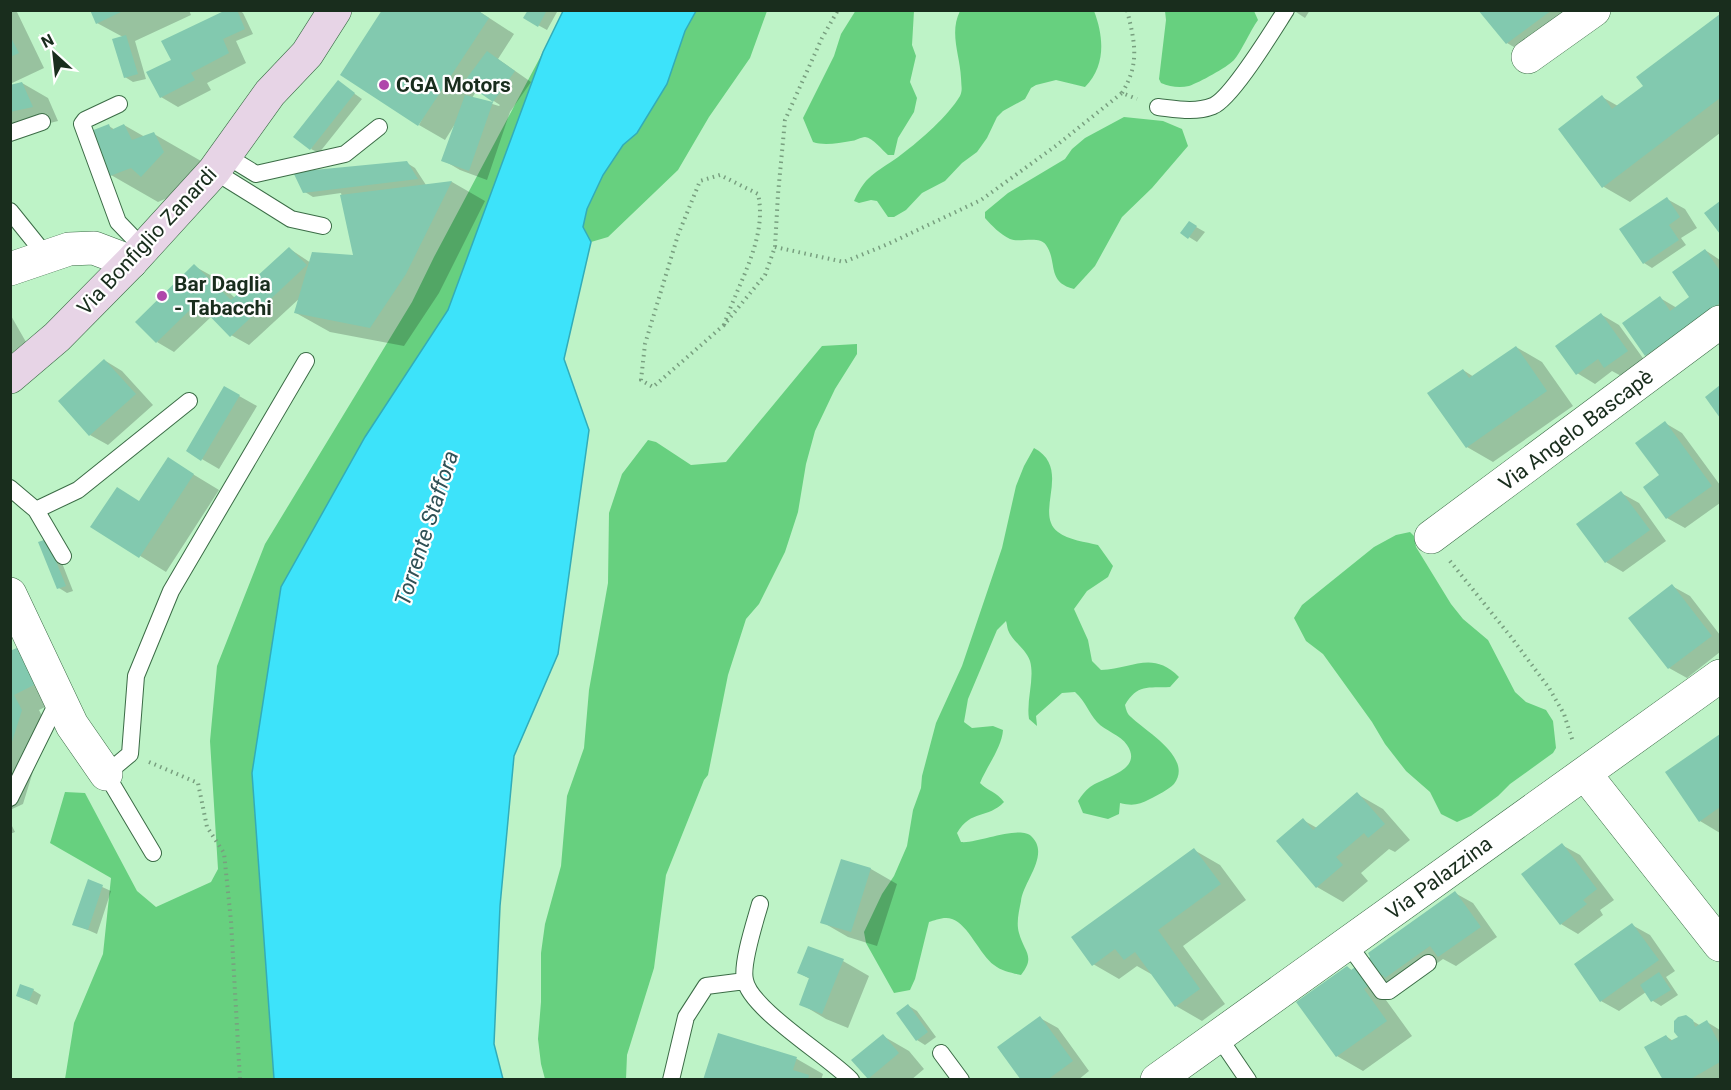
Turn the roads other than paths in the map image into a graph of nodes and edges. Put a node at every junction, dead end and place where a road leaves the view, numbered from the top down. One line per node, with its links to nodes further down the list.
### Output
1 (310, 10): 6 (main road, Via Bonfiglio Zanardi)
2 (335, 10): 6 (main road, Via Bonfiglio Zanardi)
3 (1286, 10): 8 (lane)
4 (1594, 10): 5 (street)
5 (1528, 57)
6 (270, 93): 12 (main road, Via Bonfiglio Zanardi)
7 (119, 104): 15 (lane)
8 (1158, 107)
9 (42, 122): 11 (lane)
10 (379, 128): 12 (lane)
11 (10, 133)
12 (219, 163): 14 (lane); 15 (main road, Via Bonfiglio Zanardi)
13 (10, 211): 16 (lane)
14 (324, 226)
15 (138, 256): 16 (street); 20 (main road, Via Bonfiglio Zanardi)
16 (47, 257): 17 (street)
17 (10, 269)
18 (1720, 322): 24 (street, Via Angelo Bascapè)
19 (306, 361): 30 (lane)
20 (10, 377)
21 (189, 401): 23 (lane)
22 (10, 488): 23 (lane)
23 (36, 510): 25 (lane)
24 (1431, 537)
25 (63, 556)
26 (10, 594): 27 (street)
27 (19, 632): 29 (street)
28 (1720, 676): 31 (street, Via Palazzina)
29 (60, 698): 30 (street); 32 (lane)
30 (118, 764): 33 (lane)
31 (1585, 774): 35 (street, Via Palazzina); 36 (street)
32 (10, 798)
33 (153, 853)
34 (760, 904): 38 (lane)
35 (1348, 944): 37 (lane); 39 (street, Via Palazzina)
36 (1720, 945)
37 (1428, 963)
38 (745, 981): 41 (lane); 42 (lane)
39 (1218, 1036): 44 (street, Via Palazzina); 45 (lane)
40 (941, 1053): 43 (lane)
41 (671, 1080)
42 (851, 1080)
43 (961, 1080)
44 (1157, 1080)
45 (1248, 1080)

